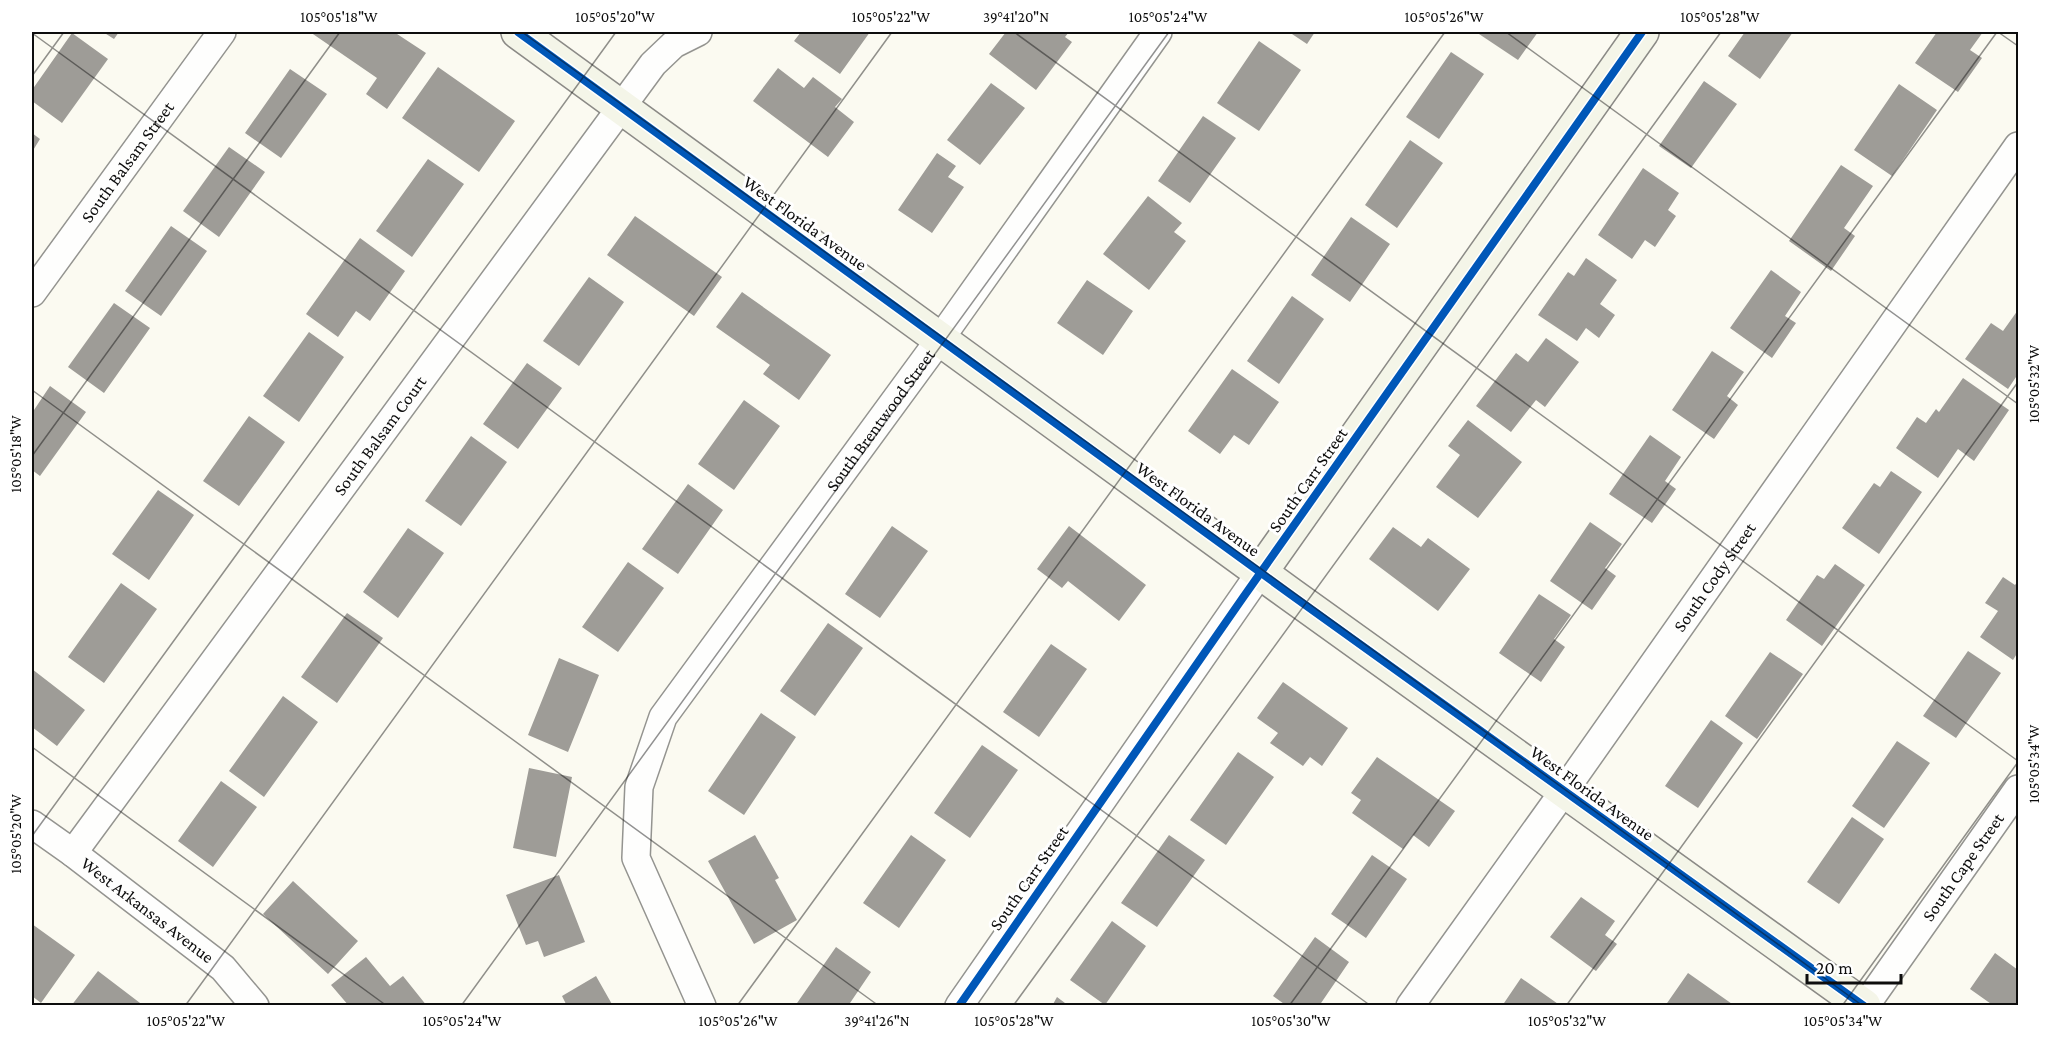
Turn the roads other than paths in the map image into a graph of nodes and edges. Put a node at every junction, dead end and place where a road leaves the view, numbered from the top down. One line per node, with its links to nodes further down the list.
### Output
1 (222, 32): 8 (street, South Balsam Street)
2 (518, 32): 6 (street, West Florida Avenue)
3 (698, 32): 6 (street, South Balsam Court)
4 (1158, 32): 9 (street, South Brentwood Street)
5 (1642, 32): 10 (street, South Carr Street)
6 (621, 108): 9 (street, West Florida Avenue); 14 (street, South Balsam Court)
7 (2019, 146): 12 (street, South Cody Street)
8 (32, 293)
9 (940, 339): 10 (street, West Florida Avenue); 16 (street, South Brentwood Street)
10 (1260, 573): 12 (street, West Florida Avenue); 17 (street, South Carr Street)
11 (2019, 789): 19 (street, South Cape Street)
12 (1564, 791): 18 (street, South Cody Street); 19 (street, West Florida Avenue)
13 (32, 824): 14 (street, West Arkansas Avenue)
14 (73, 853): 15 (street, West Arkansas Avenue)
15 (255, 1005)
16 (702, 1005)
17 (959, 1005)
18 (1410, 1005)
19 (1865, 1005)

